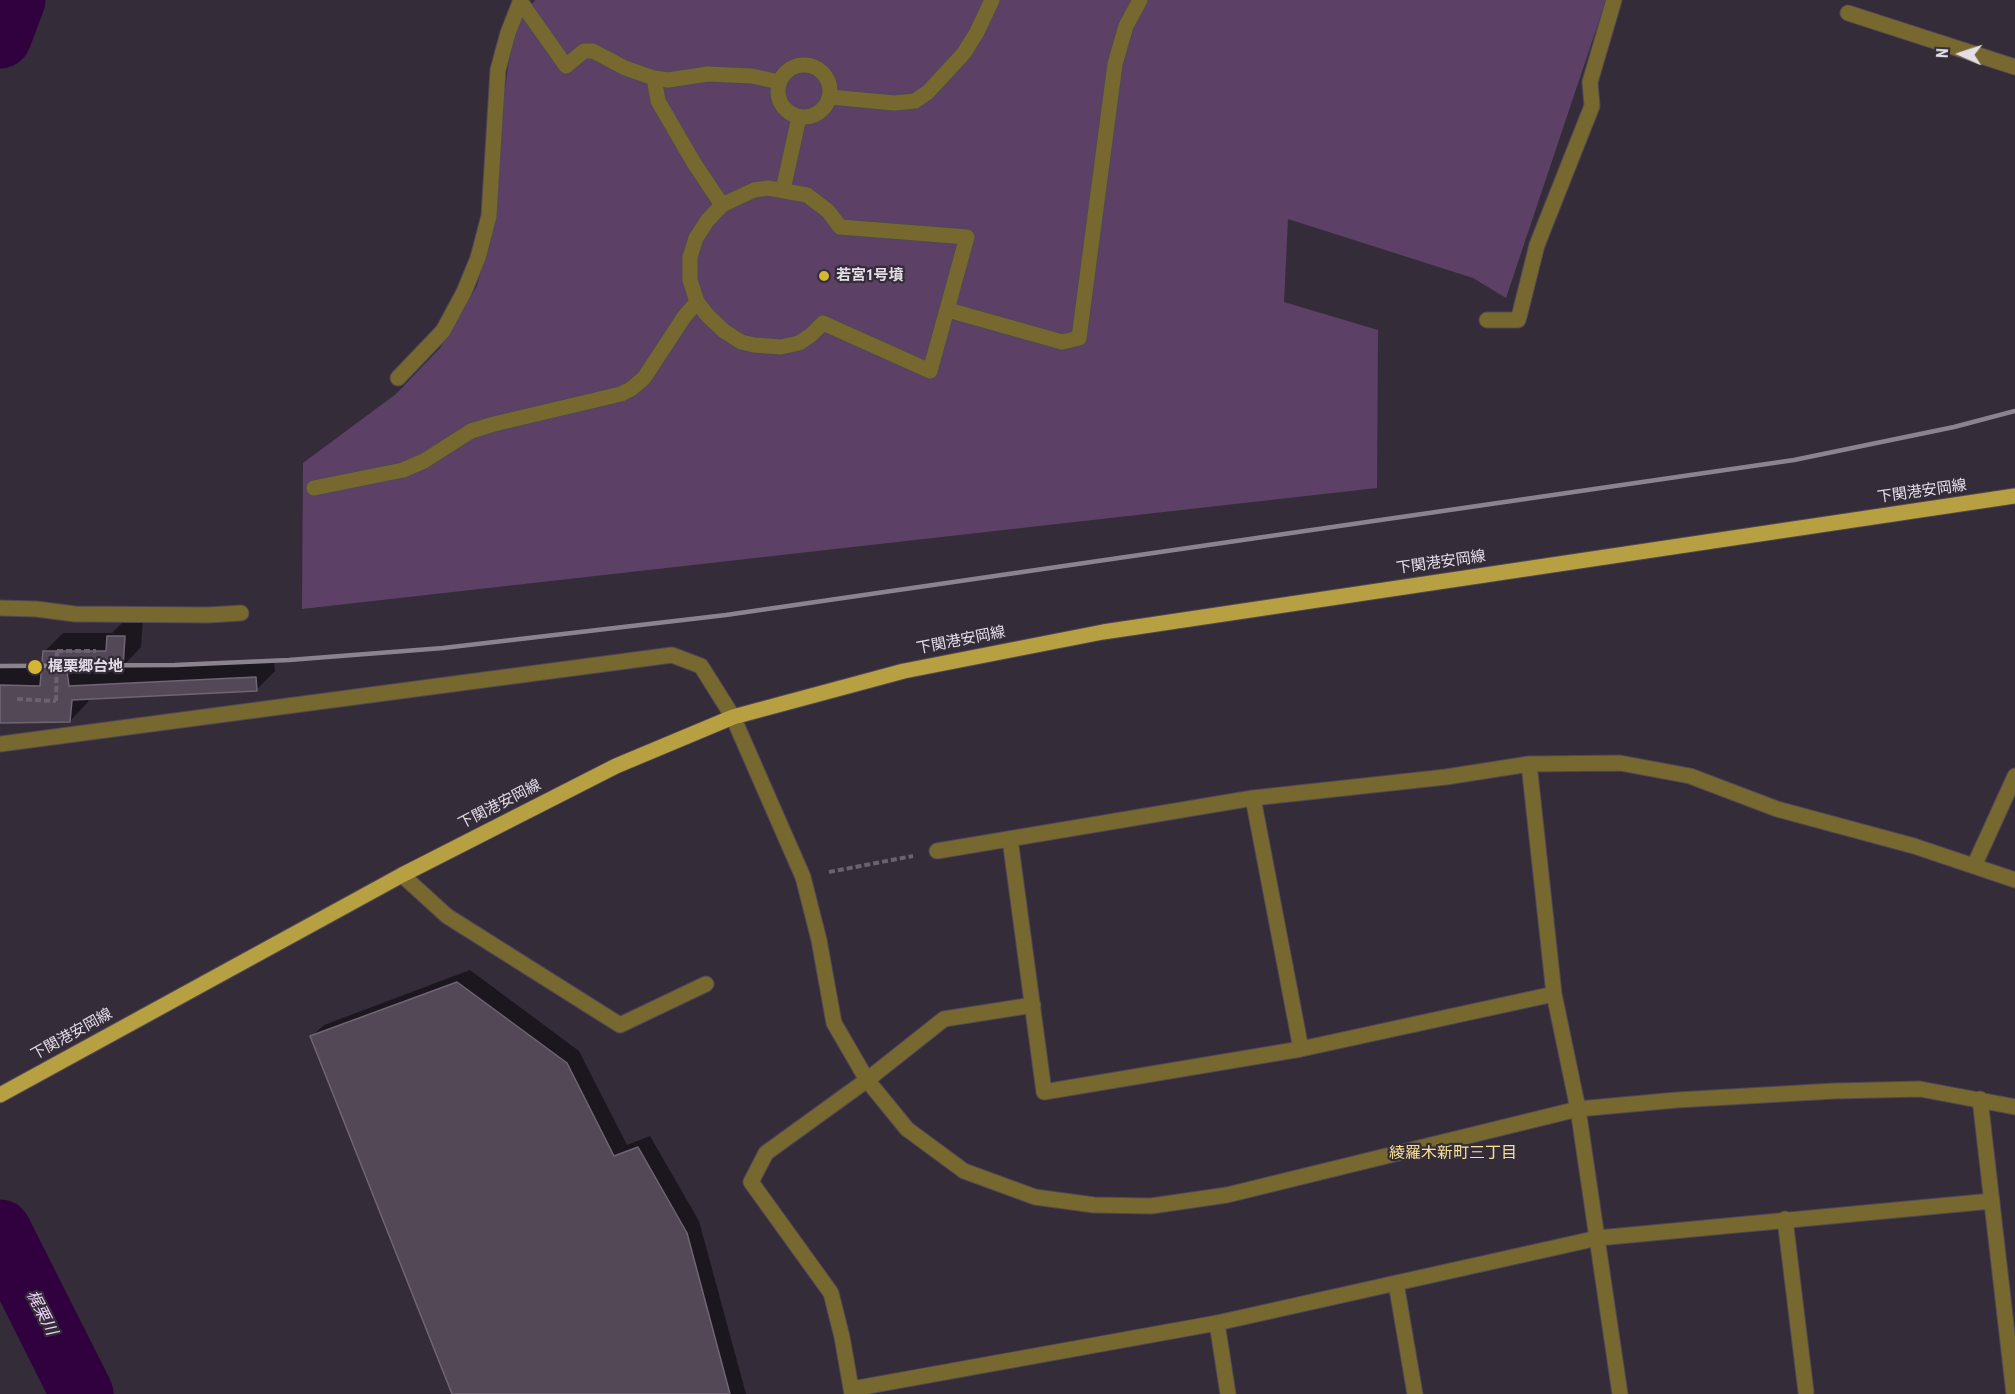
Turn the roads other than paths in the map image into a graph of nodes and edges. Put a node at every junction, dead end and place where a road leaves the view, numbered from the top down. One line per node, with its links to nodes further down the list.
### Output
1 (521, 0): 7 (street); 16 (street)
2 (992, 0): 9 (street)
3 (1140, 0): 14 (street)
4 (1614, 0): 15 (street)
5 (1848, 13): 6 (street)
6 (2015, 67)
7 (654, 78): 8 (street); 12 (street)
8 (779, 82): 9 (street); 10 (street)
9 (830, 97): 10 (street)
10 (799, 117): 11 (street)
11 (783, 190): 12 (street); 14 (street)
12 (722, 205): 13 (street)
13 (697, 302): 14 (street); 17 (street)
14 (948, 310)
15 (1487, 320)
16 (398, 378)
17 (314, 488)
18 (2015, 496): 21 (main road, 下関港安岡線)
19 (0, 608): 20 (street)
20 (241, 613)
21 (733, 717): 22 (street); 29 (main road, 下関港安岡線); 35 (street)
22 (0, 744)
23 (1529, 764): 25 (street); 28 (street); 32 (street)
24 (2015, 777): 28 (street)
25 (1253, 798): 26 (street); 34 (street)
26 (1010, 838): 27 (street); 33 (street)
27 (937, 851)
28 (1974, 866): 30 (street)
29 (402, 875): 31 (street); 36 (main road, 下関港安岡線)
30 (2015, 880)
31 (706, 984)
32 (1554, 994): 34 (street); 39 (street)
33 (1033, 1005): 34 (street); 35 (street)
34 (1301, 1049)
35 (867, 1080): 39 (street); 45 (street)
36 (0, 1095)
37 (1980, 1099): 38 (street); 39 (street); 40 (street)
38 (2015, 1107)
39 (1578, 1109): 42 (street)
40 (1992, 1201): 41 (street); 50 (street)
41 (1785, 1219): 42 (street); 46 (street)
42 (1598, 1238): 43 (street); 49 (street)
43 (1396, 1283): 44 (street); 48 (street)
44 (1217, 1323): 45 (street); 47 (street)
45 (852, 1391)
46 (1806, 1392)
47 (1228, 1394)
48 (1415, 1394)
49 (1620, 1394)
50 (2014, 1394)

